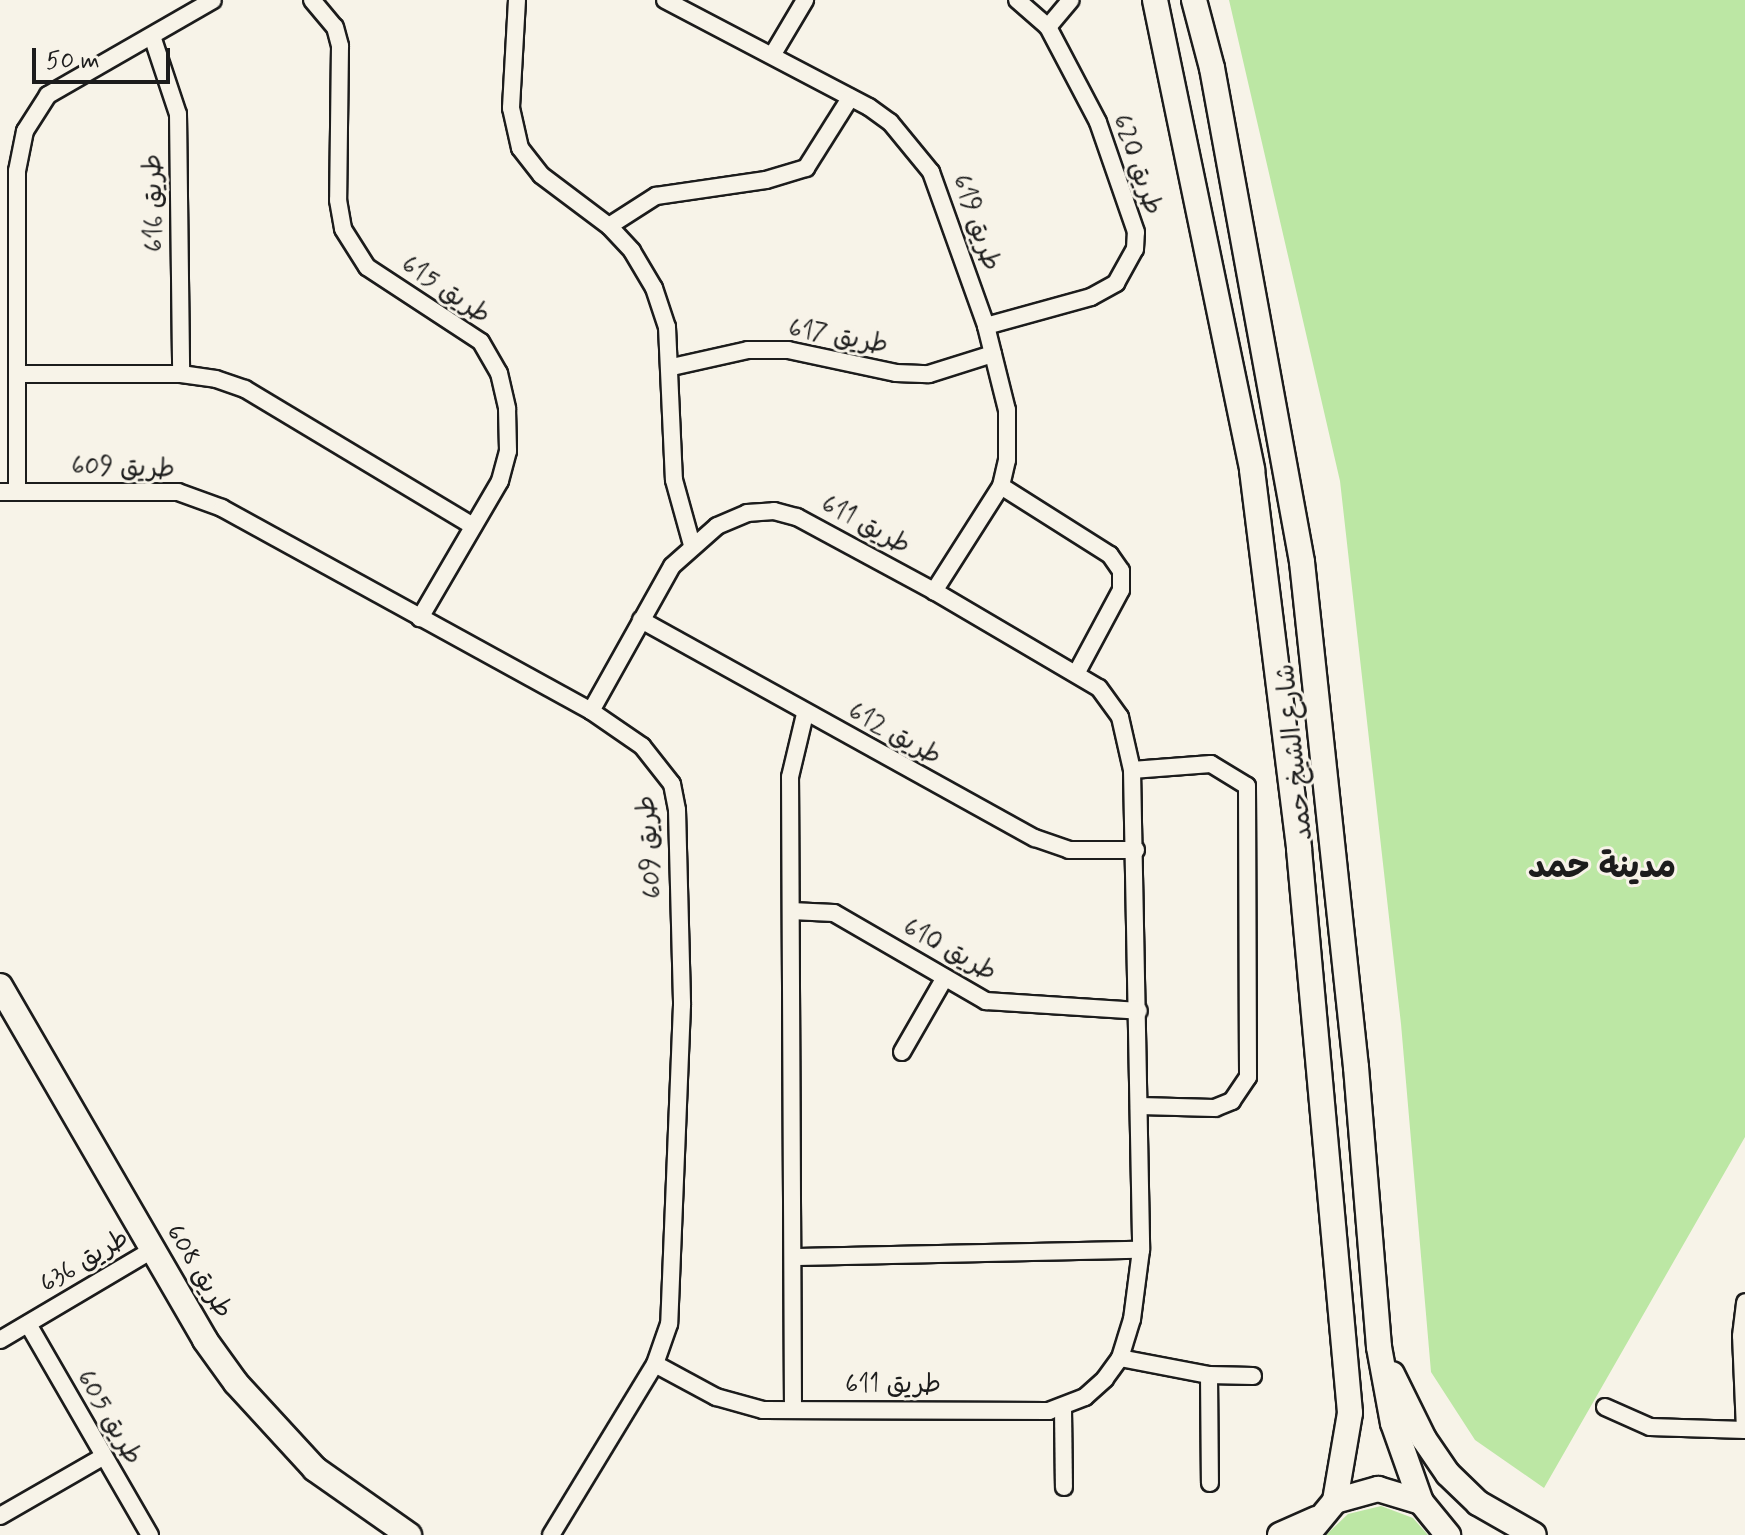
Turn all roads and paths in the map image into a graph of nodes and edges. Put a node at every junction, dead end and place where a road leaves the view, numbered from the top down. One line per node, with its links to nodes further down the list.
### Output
1 (213, 0): 11 (street)
2 (312, 0): 23 (street, طريق 615)
3 (517, 0): 14 (street)
4 (665, 0): 12 (street, طريق 619)
5 (805, 0): 12 (street)
6 (1017, 0): 10 (street, طريق 620)
7 (1071, 0): 10 (street)
8 (1155, 0): 57 (main road, شارع الشيخ حمد)
9 (1194, 0): 45 (main road, شارع الشيخ حمد)
10 (1048, 27): 15 (street, طريق 620)
11 (152, 36): 18 (street); 19 (street, طريق 616)
12 (773, 54): 13 (street, طريق 619)
13 (850, 98): 14 (street); 15 (street, طريق 619)
14 (609, 226): 17 (street)
15 (986, 326): 16 (street, طريق 619)
16 (993, 354): 17 (street, طريق 617); 20 (street, طريق 619)
17 (672, 367): 24 (street)
18 (17, 374): 19 (street); 22 (street)
19 (181, 374): 23 (street)
20 (1001, 486): 25 (street, طريق 619); 28 (street)
21 (0, 492): 22 (street, طريق 609)
22 (17, 492): 26 (street, طريق 609)
23 (473, 526): 26 (street, طريق 615)
24 (692, 545): 25 (street, طريق 611); 27 (street, طريق 611)
25 (934, 591): 28 (street, طريق 611)
26 (420, 618): 29 (street, طريق 609)
27 (641, 620): 29 (street, طريق 611); 30 (street, طريق 612)
28 (1076, 674): 31 (street, طريق 611)
29 (591, 711): 47 (street, طريق 609)
30 (805, 714): 32 (street, طريق 612); 33 (street)
31 (1132, 770): 32 (street, طريق 611); 38 (street)
32 (1136, 850): 36 (street, طريق 611)
33 (791, 911): 34 (street, طريق 610); 41 (street)
34 (944, 979): 36 (street, طريق 610); 37 (street)
35 (0, 986): 39 (main road, طريق 608)
36 (1139, 1011): 38 (street, طريق 611)
37 (902, 1052)
38 (1139, 1106): 40 (street, طريق 611)
39 (152, 1250): 43 (street, طريق 636); 63 (main road, طريق 608)
40 (1141, 1250): 41 (street); 46 (street, طريق 611)
41 (794, 1257): 52 (street)
42 (1745, 1302): 53 (street)
43 (28, 1324): 44 (street, طريق 636); 54 (street, طريق 605)
44 (0, 1340)
45 (1379, 1347): 58 (main road, شارع الشيخ حمد); 66 (main road)
46 (1120, 1358): 48 (street); 51 (street, طريق 611)
47 (655, 1364): 52 (street, طريق 611); 64 (street, طريق 609)
48 (1209, 1375): 49 (street); 55 (street)
49 (1253, 1376)
50 (1605, 1407): 53 (street)
51 (1063, 1409): 52 (street, طريق 611); 56 (street)
52 (793, 1410)
53 (1745, 1430)
54 (101, 1458): 59 (street); 62 (street, طريق 605)
55 (1210, 1483)
56 (1064, 1487)
57 (1335, 1501): 58 (main road); 60 (main road)
58 (1421, 1502): 61 (main road)
59 (0, 1516)
60 (1311, 1527): 65 (main road)
61 (1450, 1534)
62 (150, 1535)
63 (409, 1535)
64 (551, 1535)
65 (1280, 1535)
66 (1534, 1535)

